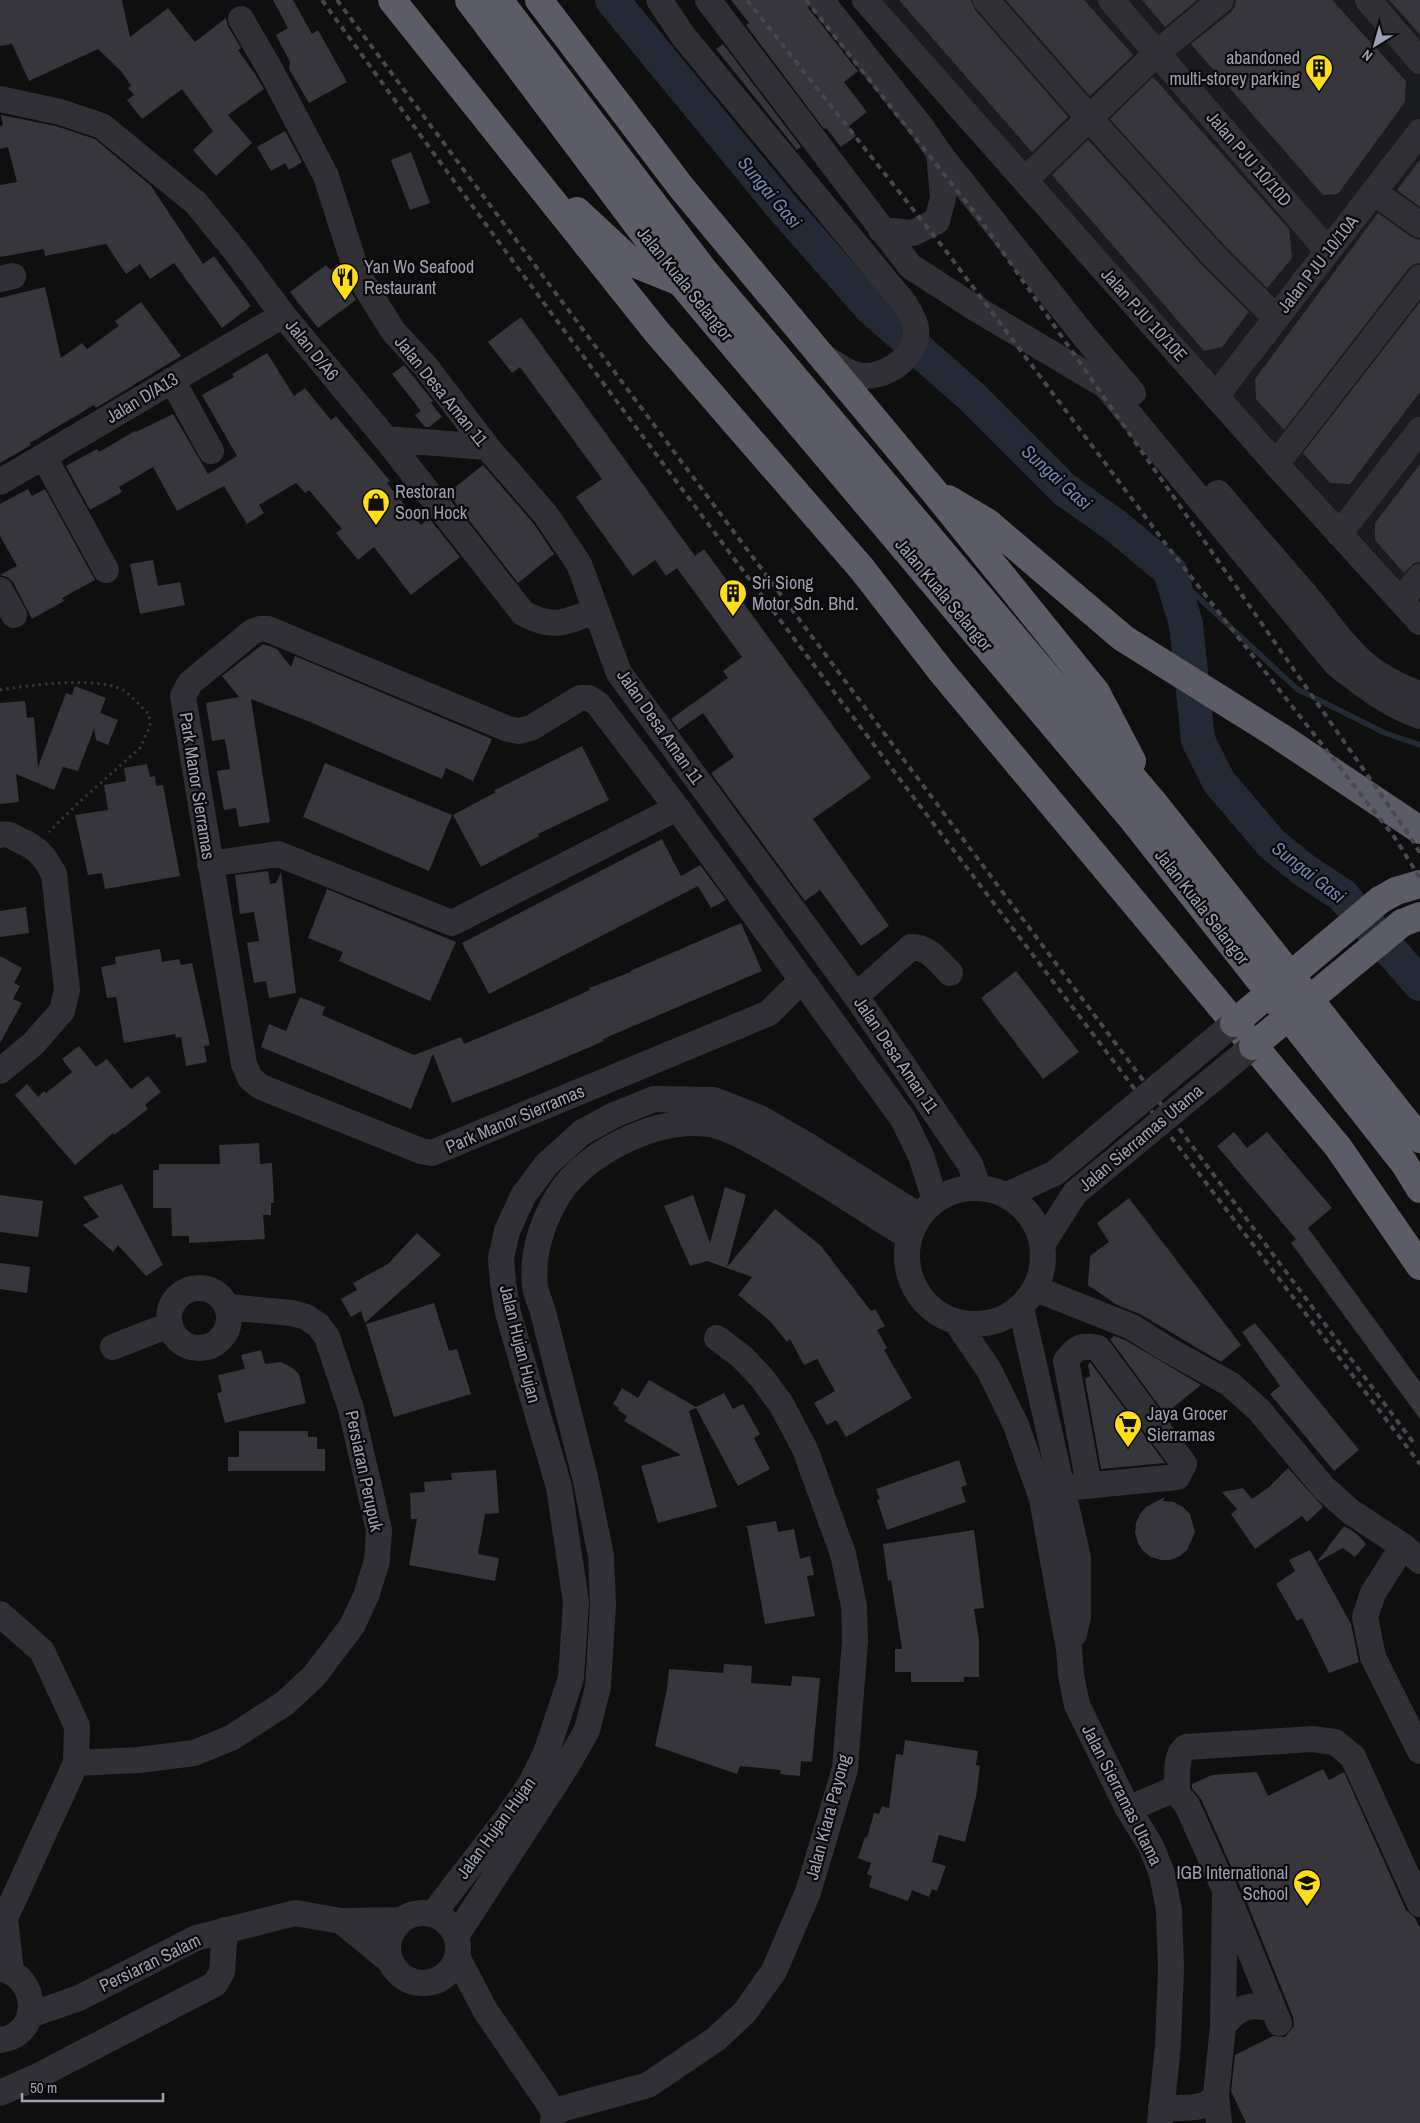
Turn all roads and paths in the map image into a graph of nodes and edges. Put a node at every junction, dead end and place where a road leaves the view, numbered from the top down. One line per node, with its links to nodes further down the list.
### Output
1 (392, 0): 63 (highway)
2 (415, 0): 27 (highway)
3 (469, 0): 27 (highway, Jalan Kuala Selangor)
4 (499, 0): 52 (highway, Jalan Kuala Selangor)
5 (539, 0): 30 (highway)
6 (658, 0): 30 (street)
7 (708, 0): 24 (street)
8 (821, 0): 20 (street)
9 (986, 0): 18 (street)
10 (1111, 0): 15 (street, Jalan PJU 10/10D)
11 (1221, 0): 15 (street)
12 (1368, 0): 16 (street)
13 (870, 2): 21 (street, Jalan PJU 10/10E)
14 (241, 19): 35 (street, Jalan Desa Aman 11)
15 (1157, 53): 18 (street); 25 (street, Jalan PJU 10/10D)
16 (1420, 61)
17 (0, 98): 28 (street, Jalan D/A6)
18 (1089, 118): 21 (street); 29 (street)
19 (1420, 132): 22 (street, Jalan PJU 10/10A)
20 (939, 153): 24 (street); 50 (street)
21 (1024, 180): 32 (street, Jalan PJU 10/10E)
22 (1374, 192): 23 (street); 25 (street, Jalan PJU 10/10A)
23 (1420, 224)
24 (881, 230): 51 (street)
25 (1328, 250): 29 (street, Jalan PJU 10/10A)
26 (1420, 278): 38 (street)
27 (681, 283): 68 (highway, Jalan Kuala Selangor)
28 (283, 315): 31 (street, Jalan D/A13); 34 (street, Jalan D/A6)
29 (1276, 318): 32 (street, Jalan PJU 10/10A)
30 (821, 355): 40 (highway)
31 (172, 380): 36 (street); 37 (street, Jalan D/A13)
32 (1216, 396): 38 (street, Jalan PJU 10/10E)
33 (1420, 430): 41 (street)
34 (386, 439): 35 (street); 46 (street, Jalan D/A6)
35 (487, 447): 46 (street, Jalan Desa Aman 11)
36 (212, 451)
37 (44, 457): 39 (street, Jalan D/A13); 42 (street)
38 (1276, 464): 41 (street, Jalan PJU 10/10E)
39 (0, 482)
40 (932, 489): 52 (highway); 54 (highway)
41 (1339, 534): 45 (street, Jalan PJU 10/10E)
42 (106, 570)
43 (1420, 577): 45 (street)
44 (0, 590): 47 (street)
45 (1401, 600): 48 (street, Jalan PJU 10/10E)
46 (595, 611): 62 (street, Jalan Desa Aman 11)
47 (14, 615)
48 (1420, 622)
49 (0, 690): 56 (path)
50 (1420, 694)
51 (1420, 716)
52 (1154, 803): 66 (highway, Jalan Kuala Selangor)
53 (677, 808): 57 (street); 57 (street, Park Manor Sierramas); 61 (street, Park Manor Sierramas)
54 (1420, 830)
55 (0, 834): 56 (street)
56 (34, 846): 65 (street)
57 (210, 864): 61 (street, Park Manor Sierramas)
58 (1420, 884): 63 (highway, bridge)
59 (1411, 919): 64 (highway, bridge)
60 (950, 972): 62 (street)
61 (802, 980): 70 (street, Park Manor Sierramas)
62 (856, 996): 67 (street, Jalan Desa Aman 11)
63 (1234, 1023): 64 (highway); 69 (street, Jalan Sierramas Utama, bridge)
64 (1254, 1046): 71 (street, Jalan Sierramas Utama, bridge); 72 (highway)
65 (0, 1071)
66 (1420, 1139)
67 (978, 1187): 69 (street); 70 (street)
68 (1420, 1189)
69 (1007, 1195): 71 (street)
70 (921, 1218): 75 (street); 90 (street, Jalan Hujan Hujan); 95 (street, Jalan Hujan Hujan)
71 (1042, 1242): 73 (street)
72 (1420, 1266)
73 (1029, 1299): 75 (street); 80 (street, Jalan Sierramas Utama); 81 (street)
74 (228, 1307): 76 (street); 76 (street); 85 (street, Persiaran Perupuk)
75 (957, 1323): 83 (street, Jalan Sierramas Utama)
76 (169, 1325): 78 (street)
77 (717, 1338): 107 (street, Jalan Kiara Payong)
78 (113, 1346)
79 (1088, 1485): 79 (street); 80 (street)
80 (1063, 1488): 83 (street, Jalan Sierramas Utama)
81 (1411, 1553): 84 (street)
82 (0, 1614): 85 (street)
83 (1069, 1649): 87 (street, Jalan Sierramas Utama)
84 (1420, 1751)
85 (76, 1763): 93 (street)
86 (1177, 1793): 87 (street); 88 (street); 89 (street)
87 (1128, 1809): 106 (street, Jalan Sierramas Utama)
88 (1226, 1890): 102 (street); 102 (street)
89 (1420, 1904)
90 (432, 1914): 91 (street); 95 (street)
91 (400, 1920): 92 (street, Persiaran Salam); 96 (street)
92 (341, 1921): 94 (street, Persiaran Salam); 96 (street, Persiaran Salam)
93 (2, 1923): 97 (street)
94 (225, 1930): 99 (street, Persiaran Salam); 104 (street)
95 (456, 1947): 98 (street); 100 (street)
96 (390, 1961): 98 (street)
97 (12, 1975): 99 (street, Persiaran Salam); 101 (street)
98 (436, 1981): 100 (street)
99 (79, 1998): 101 (street, Persiaran Salam)
100 (485, 2010): 107 (street)
101 (30, 2015): 103 (street)
102 (1223, 2026): 105 (street)
103 (1, 2042)
104 (0, 2093)
105 (1216, 2094): 106 (street); 108 (street)
106 (1160, 2116)
107 (553, 2117)
108 (1219, 2123)

